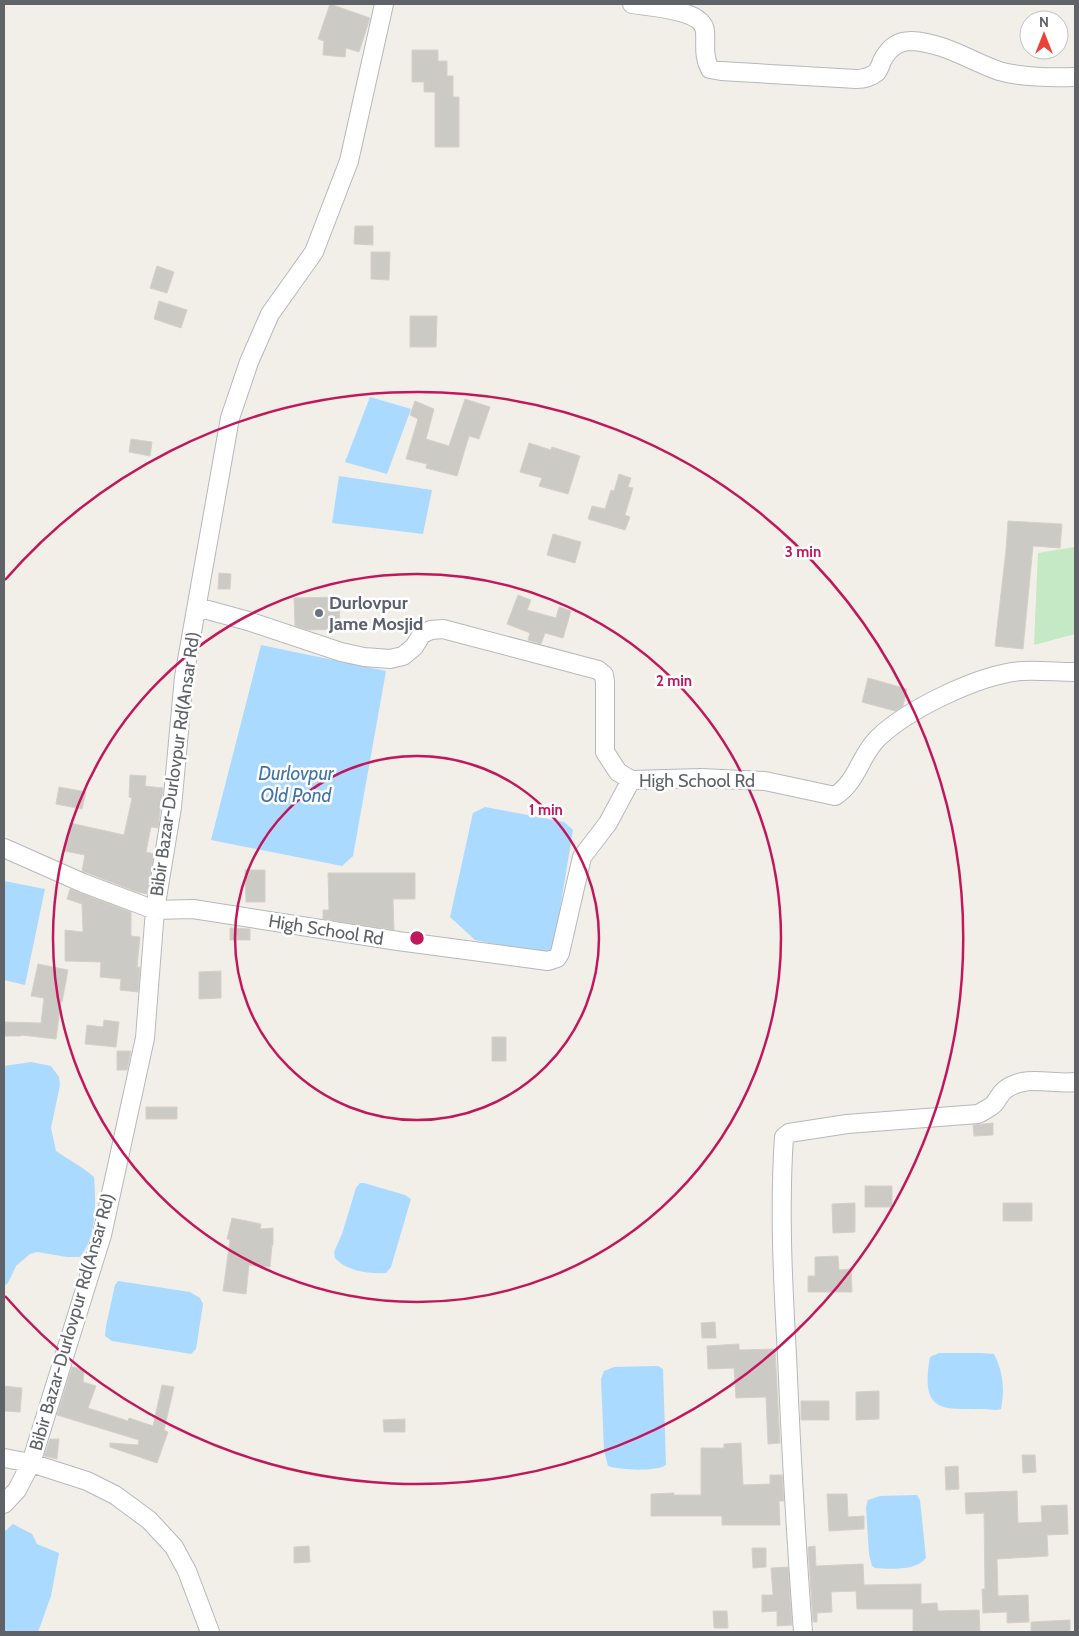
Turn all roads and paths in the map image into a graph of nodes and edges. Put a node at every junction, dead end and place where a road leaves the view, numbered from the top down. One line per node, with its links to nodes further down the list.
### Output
1 (384, 4): 4 (street, Bibir Bazar-Durlovpur Rd(Ansar Rd))
2 (632, 4): 3 (street)
3 (1075, 77)
4 (198, 607): 6 (street); 8 (street, Bibir Bazar-Durlovpur Rd(Ansar Rd))
5 (1075, 672): 6 (street, High School Rd)
6 (631, 780): 8 (street, High School Rd)
7 (4, 848): 8 (street)
8 (155, 910): 11 (street, Bibir Bazar-Durlovpur Rd(Ansar Rd))
9 (1075, 1082): 14 (street)
10 (4, 1458): 11 (street)
11 (31, 1463): 12 (street, Bibir Bazar-Durlovpur Rd(Ansar Rd)); 13 (street)
12 (4, 1504)
13 (210, 1632)
14 (803, 1632)

